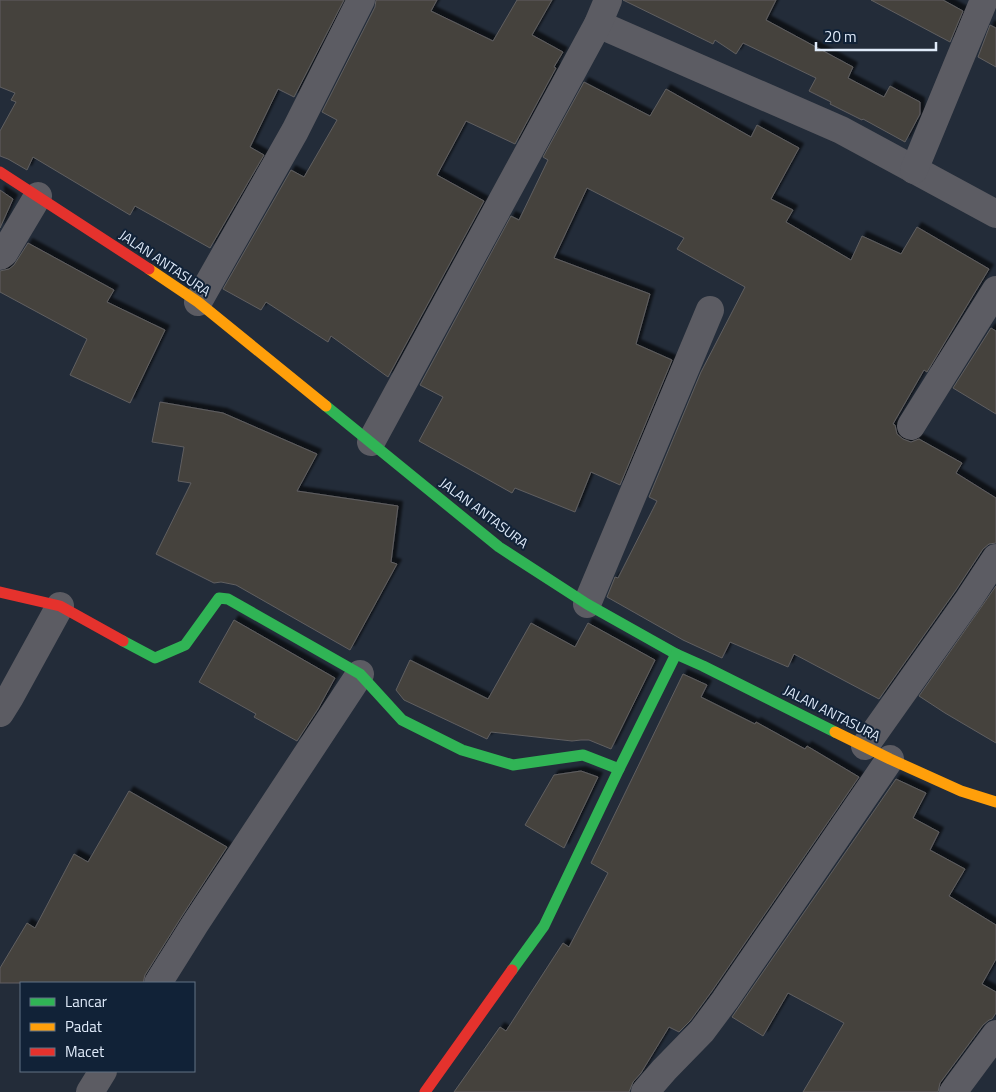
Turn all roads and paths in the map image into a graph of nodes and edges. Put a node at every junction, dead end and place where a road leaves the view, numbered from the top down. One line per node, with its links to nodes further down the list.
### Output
1 (361, 0): 10 (street)
2 (984, 0): 4 (street)
3 (603, 12): 4 (street); 13 (street)
4 (914, 170): 7 (street)
5 (0, 172): 6 (street, JALAN ANTASURA)
6 (38, 196): 8 (street); 10 (street, JALAN ANTASURA)
7 (996, 214)
8 (0, 256)
9 (996, 290): 12 (street)
10 (198, 302): 13 (street, JALAN ANTASURA)
11 (710, 310): 16 (street)
12 (911, 426)
13 (371, 442): 16 (street, JALAN ANTASURA)
14 (996, 558): 21 (street)
15 (0, 592): 17 (street)
16 (588, 604): 18 (street, JALAN ANTASURA)
17 (60, 606): 19 (street); 20 (street)
18 (676, 654): 21 (street, JALAN ANTASURA); 23 (street)
19 (360, 674): 23 (street); 25 (street)
20 (0, 713)
21 (865, 746): 22 (street, JALAN ANTASURA)
22 (890, 759): 24 (street, JALAN ANTASURA); 30 (street)
23 (619, 769): 29 (street)
24 (996, 802)
25 (159, 982)
26 (996, 1034): 31 (street)
27 (102, 1072): 28 (street)
28 (90, 1092)
29 (426, 1092)
30 (645, 1092)
31 (953, 1092)

